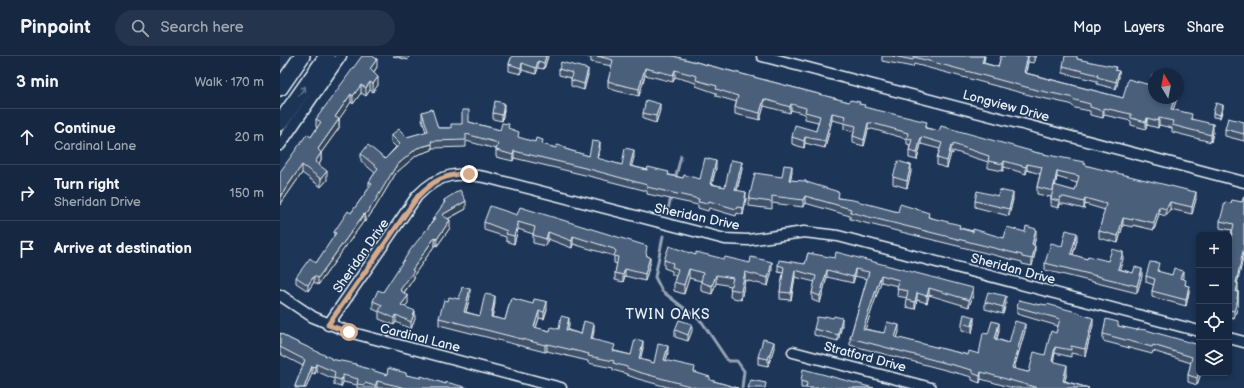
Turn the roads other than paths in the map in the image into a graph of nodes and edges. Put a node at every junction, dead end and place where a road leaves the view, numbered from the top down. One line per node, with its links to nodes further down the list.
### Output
1 (302, 56): 5 (main road)
2 (327, 56): 6 (main road, one-way to 2)
3 (341, 56): 7 (street)
4 (762, 56): 8 (street, Longview Drive)
5 (280, 88)
6 (280, 123)
7 (280, 145)
8 (1244, 182)
9 (280, 295): 10 (street, Cardinal Lane)
10 (328, 325): 11 (street, Sheridan Drive); 15 (street, Cardinal Lane)
11 (1196, 330)
12 (1232, 339): 13 (street)
13 (1244, 342)
14 (793, 352): 16 (street, Stratford Drive)
15 (561, 388)
16 (931, 388)

